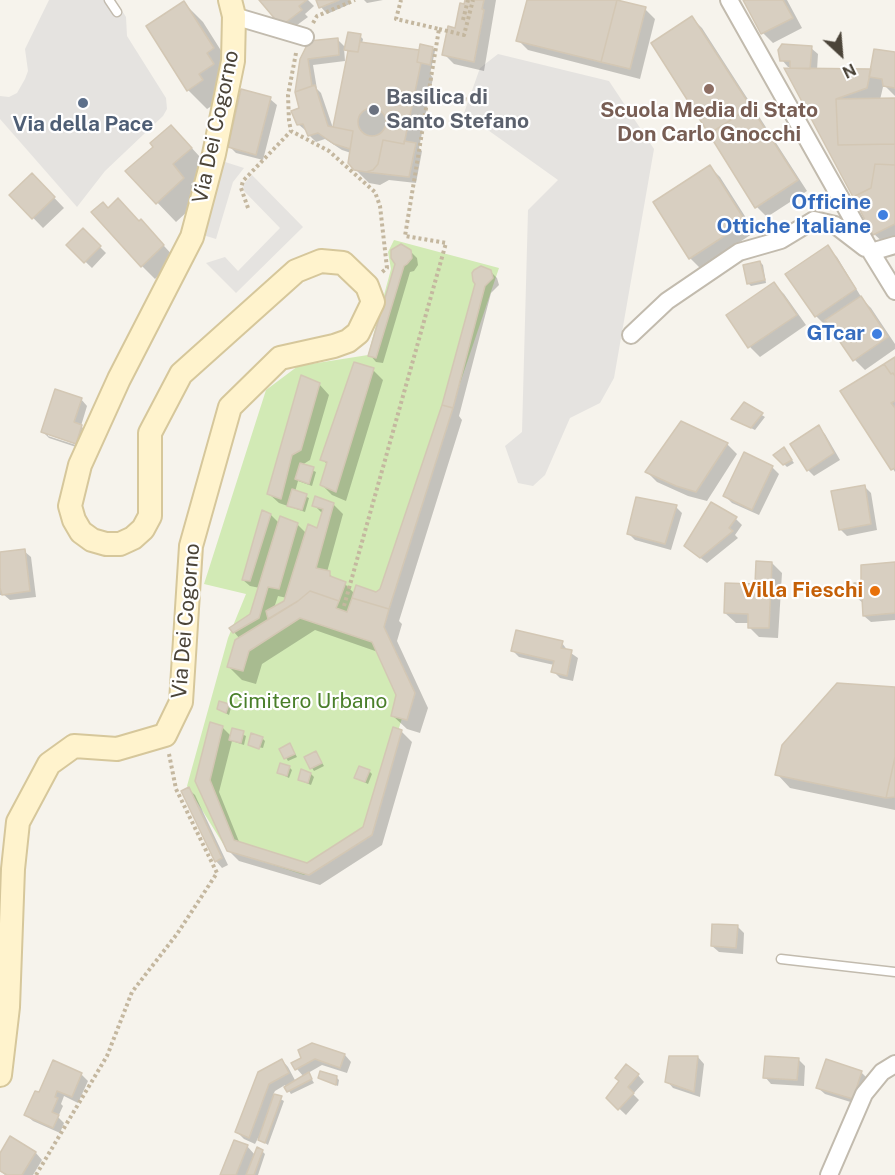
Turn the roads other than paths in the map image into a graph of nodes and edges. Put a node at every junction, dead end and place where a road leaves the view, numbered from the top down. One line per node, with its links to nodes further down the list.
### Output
1 (109, 0): 4 (lane)
2 (729, 0): 7 (street)
3 (232, 8): 5 (street); 13 (street, Via Dei Cogorno)
4 (117, 12)
5 (305, 37)
6 (895, 245): 7 (street)
7 (871, 252): 8 (street); 9 (street)
8 (895, 291)
9 (631, 335)
10 (781, 959): 11 (lane)
11 (895, 972)
12 (895, 1064): 14 (street)
13 (0, 1075)
14 (829, 1175)

